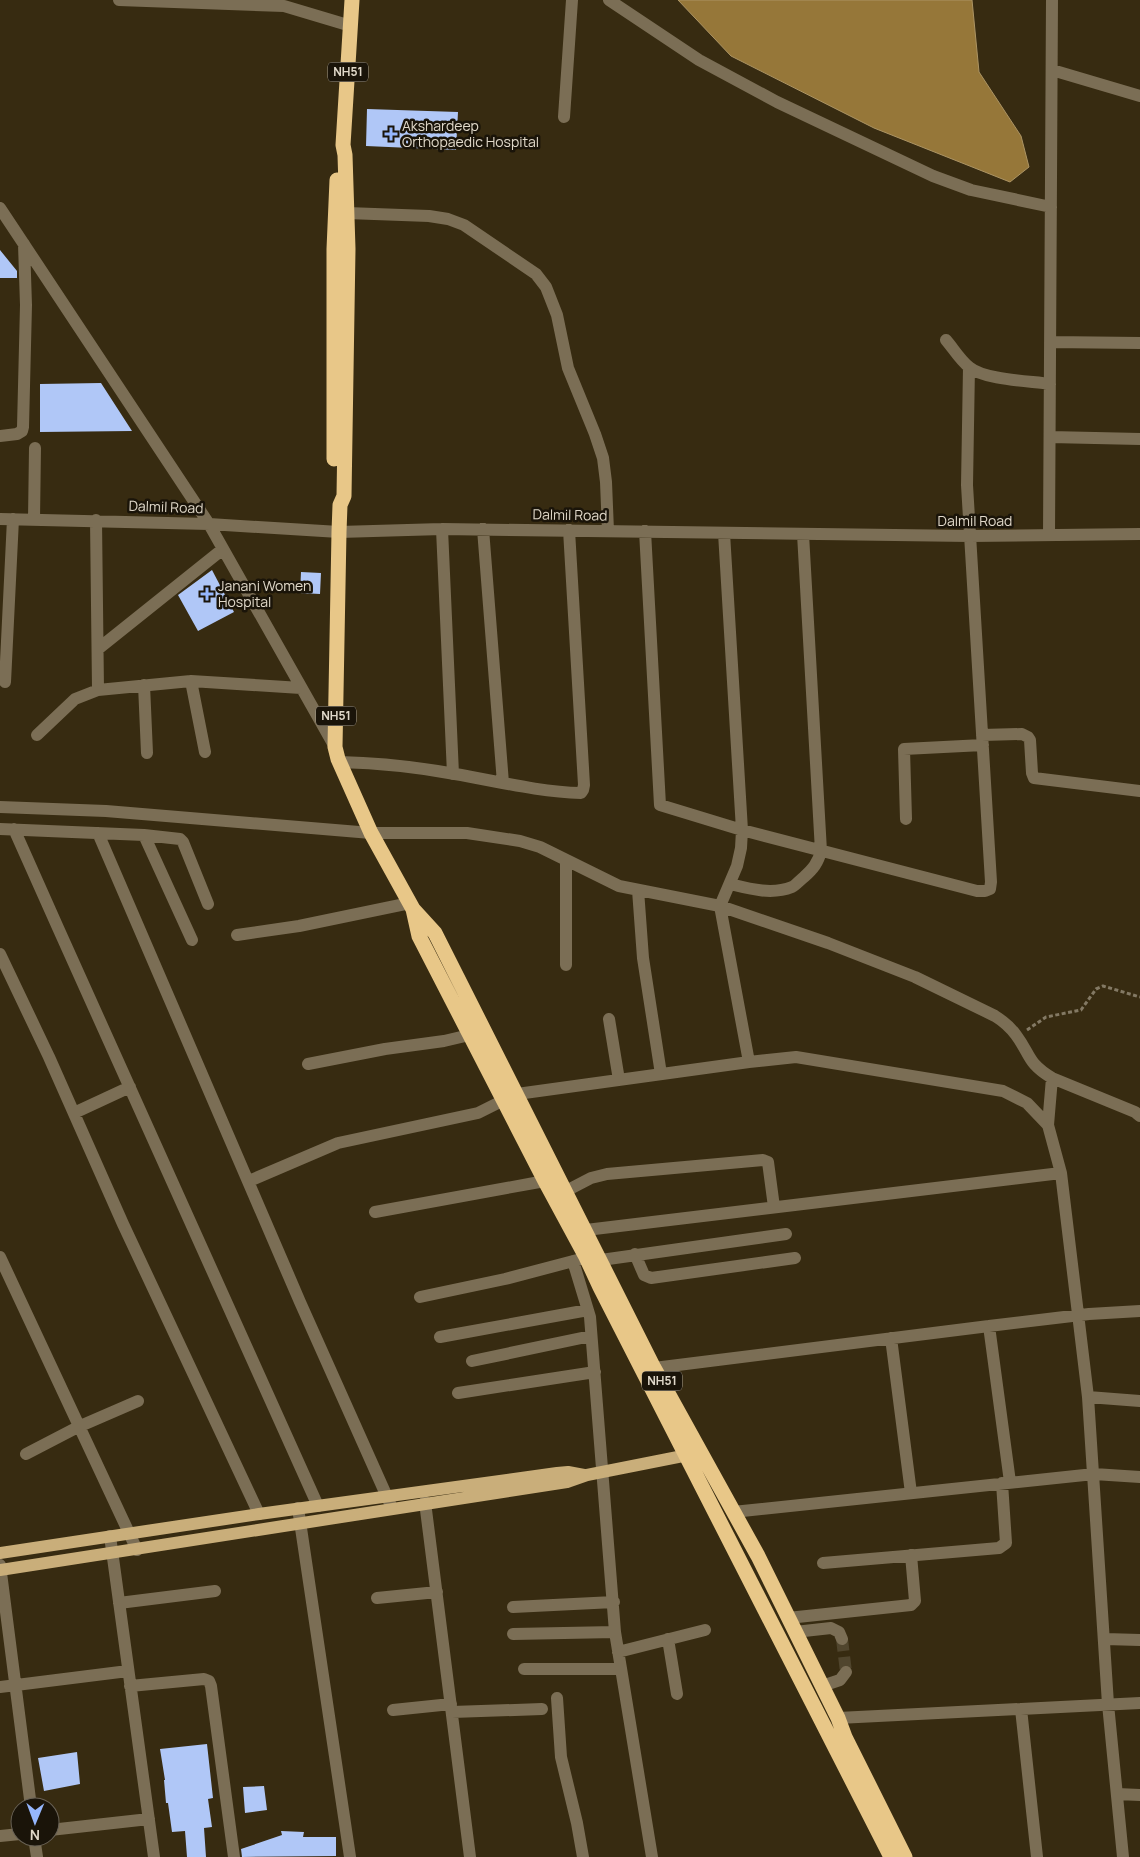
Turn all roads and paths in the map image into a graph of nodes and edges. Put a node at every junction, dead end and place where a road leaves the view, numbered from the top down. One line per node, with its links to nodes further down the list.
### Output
1 (119, 0): 6 (street)
2 (352, 0): 8 (highway, NH51)
3 (572, 0): 11 (street)
4 (609, 0): 13 (street)
5 (1052, 0): 9 (street)
6 (228, 2): 7 (street)
7 (287, 3): 8 (street)
8 (351, 26): 12 (highway, NH51)
9 (1052, 70): 10 (street); 13 (street)
10 (1140, 96)
11 (564, 117)
12 (342, 144): 15 (highway, NH51); 17 (highway, NH51)
13 (1051, 207): 19 (street)
14 (0, 208): 16 (street)
15 (347, 213): 17 (highway, NH51); 35 (street)
16 (24, 244): 23 (street); 31 (street)
17 (341, 249): 36 (highway, NH51)
18 (946, 340): 21 (street)
19 (1050, 342): 20 (street); 22 (street)
20 (1140, 342)
21 (969, 367): 22 (street); 42 (street)
22 (1050, 384): 24 (street)
23 (0, 436)
24 (1050, 438): 25 (street); 41 (street)
25 (1140, 439)
26 (35, 448): 29 (street)
27 (0, 519): 28 (street, Dalmil Road)
28 (13, 519): 29 (street, Dalmil Road); 46 (street)
29 (34, 519): 30 (street, Dalmil Road)
30 (96, 520): 31 (street, Dalmil Road); 44 (street)
31 (209, 524): 36 (street, Dalmil Road); 43 (street)
32 (442, 529): 33 (street, Dalmil Road); 36 (street, Dalmil Road); 56 (street)
33 (483, 529): 34 (street, Dalmil Road); 57 (street)
34 (569, 530): 35 (street, Dalmil Road); 57 (street)
35 (608, 531): 37 (street, Dalmil Road)
36 (339, 532): 52 (highway, NH51)
37 (645, 532): 38 (street, Dalmil Road); 63 (street)
38 (724, 533): 39 (street, Dalmil Road); 63 (street)
39 (803, 534): 42 (street, Dalmil Road); 67 (street)
40 (1140, 534): 41 (street, Dalmil Road)
41 (1049, 535): 42 (street, Dalmil Road)
42 (970, 536): 51 (street)
43 (223, 548): 44 (street); 48 (street)
44 (98, 649): 49 (street)
45 (191, 681): 47 (street); 48 (street); 53 (street)
46 (5, 682)
47 (144, 685): 49 (street); 54 (street)
48 (301, 688): 52 (street)
49 (98, 690): 50 (street)
50 (37, 735)
51 (983, 740): 58 (street); 60 (street); 67 (street)
52 (335, 747): 55 (highway, NH51)
53 (205, 752)
54 (147, 753)
55 (340, 762): 56 (street); 64 (highway, NH51)
56 (452, 774): 57 (street)
57 (504, 783)
58 (1140, 791)
59 (0, 807): 64 (street)
60 (906, 820)
61 (0, 829): 62 (street)
62 (14, 829): 65 (street); 87 (street)
63 (742, 830): 67 (street); 69 (street)
64 (372, 832): 68 (street); 72 (highway, NH51)
65 (98, 833): 66 (street); 93 (street)
66 (144, 835): 71 (street); 75 (street)
67 (821, 851): 69 (street)
68 (566, 860): 70 (street); 77 (street)
69 (730, 884): 73 (street)
70 (638, 890): 73 (street); 84 (street)
71 (208, 904)
72 (411, 906): 74 (street); 80 (highway, NH51)
73 (720, 906): 81 (street); 82 (street)
74 (237, 935)
75 (192, 940)
76 (0, 954): 89 (street)
77 (566, 965)
78 (1140, 997): 81 (path)
79 (610, 1019): 86 (street)
80 (478, 1033): 83 (street); 88 (highway, NH51)
81 (1018, 1037): 85 (street)
82 (749, 1062): 84 (street); 91 (street)
83 (308, 1064)
84 (661, 1074): 86 (street)
85 (1052, 1078): 90 (street); 91 (street)
86 (619, 1080): 88 (street)
87 (130, 1087): 89 (street); 130 (street)
88 (510, 1097): 93 (street); 94 (highway, NH51); 95 (highway, NH51)
89 (74, 1113): 133 (street)
90 (1140, 1116)
91 (1048, 1125): 92 (street)
92 (1061, 1173): 96 (street); 107 (street)
93 (248, 1181): 128 (street)
94 (545, 1181): 97 (street); 102 (highway, NH51)
95 (566, 1191): 96 (street); 98 (highway, NH51)
96 (774, 1207): 98 (street)
97 (375, 1212)
98 (586, 1230): 102 (highway, NH51)
99 (786, 1234): 100 (street)
100 (635, 1254): 102 (street); 103 (street)
101 (0, 1256): 119 (street)
102 (590, 1258): 104 (street); 105 (street); 113 (highway, NH51)
103 (795, 1258)
104 (420, 1297)
105 (588, 1310): 109 (street); 110 (street)
106 (1140, 1311): 107 (street)
107 (1078, 1315): 108 (street); 116 (street)
108 (989, 1326): 111 (street); 126 (street)
109 (591, 1336): 112 (street); 114 (street)
110 (440, 1337)
111 (891, 1338): 113 (street); 127 (street)
112 (472, 1361)
113 (648, 1369): 121 (highway, NH51)
114 (595, 1372): 115 (street); 122 (street)
115 (458, 1393)
116 (1088, 1397): 118 (street); 123 (street)
117 (138, 1401): 119 (street)
118 (1140, 1401)
119 (78, 1427): 120 (street); 135 (street)
120 (26, 1454)
121 (693, 1454): 122 (main road); 132 (highway, NH51); 187 (highway, NH51)
122 (604, 1473): 124 (main road); 146 (street)
123 (1094, 1474): 125 (street); 126 (street); 156 (street)
124 (587, 1475): 128 (main road); 129 (main road)
125 (1140, 1477)
126 (1006, 1483): 127 (street); 140 (street)
127 (911, 1493): 132 (street)
128 (389, 1502): 129 (main road); 130 (main road); 134 (main road)
129 (425, 1502): 144 (street)
130 (318, 1506): 131 (main road)
131 (298, 1508): 133 (main road); 134 (street)
132 (733, 1512): 149 (highway, NH51)
133 (259, 1514): 135 (main road)
134 (300, 1523): 137 (main road); 183 (street)
135 (130, 1534): 136 (main road); 137 (street)
136 (110, 1536): 138 (main road); 139 (street)
137 (137, 1550): 139 (main road)
138 (0, 1553)
139 (112, 1553): 142 (main road); 147 (street)
140 (910, 1555): 141 (street); 149 (street)
141 (823, 1564)
142 (0, 1568): 163 (street)
143 (215, 1591): 147 (street)
144 (436, 1592): 145 (street); 171 (street)
145 (377, 1598)
146 (614, 1602): 148 (street); 151 (street)
147 (119, 1603): 161 (street)
148 (513, 1608)
149 (788, 1618): 152 (highway, NH51)
150 (705, 1630): 154 (street)
151 (615, 1632): 153 (street); 158 (street)
152 (795, 1632): 155 (street); 165 (highway, NH51)
153 (513, 1634)
154 (668, 1639): 158 (street); 167 (street)
155 (842, 1639)
156 (1105, 1639): 157 (street); 170 (street)
157 (1140, 1640)
158 (618, 1652): 159 (street)
159 (620, 1669): 160 (street); 186 (street)
160 (524, 1670)
161 (128, 1671): 163 (street); 164 (street)
162 (846, 1672): 165 (street)
163 (16, 1686): 166 (street); 178 (street)
164 (130, 1686): 179 (street); 182 (street)
165 (822, 1686): 175 (highway, NH51)
166 (0, 1687)
167 (678, 1694)
168 (557, 1698): 185 (street)
169 (1140, 1703): 170 (street)
170 (1108, 1704): 172 (street); 176 (street)
171 (451, 1708): 173 (street); 174 (street); 184 (street)
172 (1021, 1708): 175 (street); 189 (street)
173 (542, 1709)
174 (393, 1710)
175 (838, 1718): 188 (highway, NH51)
176 (1117, 1794): 177 (street); 190 (street)
177 (1140, 1795)
178 (30, 1797)
179 (149, 1819): 180 (street); 181 (street)
180 (60, 1829)
181 (154, 1857)
182 (234, 1857)
183 (350, 1857)
184 (470, 1857)
185 (583, 1857)
186 (652, 1857)
187 (891, 1857)
188 (905, 1857)
189 (1037, 1857)
190 (1123, 1857)

